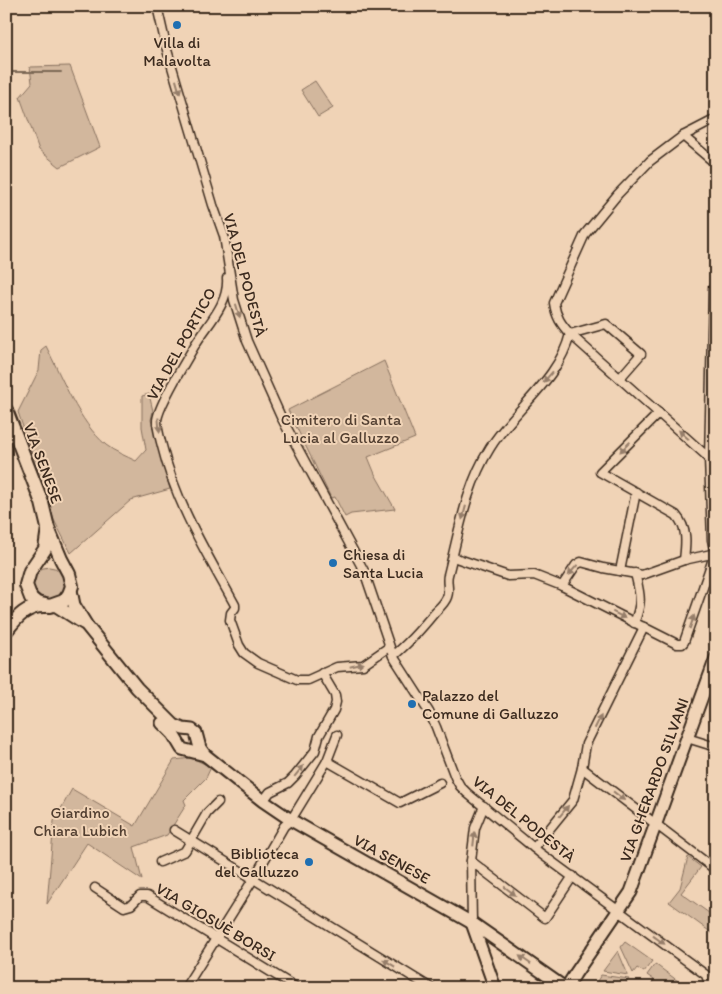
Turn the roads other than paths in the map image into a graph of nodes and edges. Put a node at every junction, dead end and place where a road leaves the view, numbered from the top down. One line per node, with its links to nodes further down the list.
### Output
1 (157, 6): 5 (street, VIA DEL PODESTÀ, one-way to 5)
2 (716, 119): 3 (street)
3 (683, 136): 4 (street); 8 (street)
4 (716, 164)
5 (228, 255): 30 (street, VIA DEL PODESTÀ, one-way to 30); 33 (street, VIA DEL PORTICO, one-way to 33)
6 (716, 284): 7 (street)
7 (714, 326): 12 (street)
8 (570, 334): 9 (street); 9 (street); 16 (street, one-way to 16)
9 (620, 378): 11 (street)
10 (6, 410): 14 (main road, VIA SENESE)
11 (659, 413): 12 (street, one-way to 11); 13 (street, one-way to 13)
12 (709, 458): 15 (street)
13 (636, 492): 17 (street); 19 (street)
14 (48, 528): 18 (main road, VIA SENESE); 20 (main road, VIA SENESE)
15 (716, 553): 17 (street); 28 (street, one-way to 15)
16 (453, 557): 22 (street); 31 (street)
17 (684, 560): 21 (street)
18 (67, 570): 20 (main road); 23 (main road, VIA SENESE)
19 (620, 571): 21 (street); 22 (street, one-way to 22)
20 (29, 574): 24 (main road, VIA SENESE); 25 (main road)
21 (635, 574): 26 (street)
22 (562, 586): 26 (street, one-way to 26)
23 (71, 590): 24 (main road); 27 (main road, VIA SENESE)
24 (50, 606): 25 (main road); 27 (main road, VIA SENESE)
25 (16, 619): 29 (main road)
26 (634, 623): 28 (street)
27 (89, 628): 34 (main road, VIA SENESE); 37 (main road, VIA SENESE)
28 (644, 628): 43 (street, one-way to 28)
29 (6, 631)
30 (389, 647): 31 (street, VIA DEL PODESTÀ); 33 (street, VIA DEL PORTICO, one-way to 30)
31 (393, 656): 47 (street, VIA DEL PODESTÀ)
32 (716, 658): 36 (main road, VIA GHERARDO SILVANI)
33 (322, 673): 45 (street, one-way to 33)
34 (186, 730): 37 (main road); 38 (main road, VIA SENESE)
35 (337, 735): 42 (street)
36 (687, 738): 39 (street); 49 (main road, VIA GHERARDO SILVANI)
37 (177, 739): 40 (main road, VIA SENESE)
38 (199, 743): 40 (main road); 41 (main road, VIA SENESE)
39 (716, 747)
40 (189, 751): 41 (main road, VIA SENESE)
41 (205, 755): 45 (main road, VIA SENESE)
42 (327, 761): 44 (street); 48 (street)
43 (582, 768): 49 (street, one-way to 49); 52 (street, one-way to 43)
44 (440, 783)
45 (262, 801): 48 (main road, VIA SENESE)
46 (218, 802): 51 (street)
47 (484, 806): 52 (street, VIA DEL PODESTÀ); 53 (street, one-way to 47)
48 (290, 820): 57 (street); 60 (main road, VIA SENESE)
49 (656, 825): 55 (street); 59 (main road, VIA GHERARDO SILVANI)
50 (174, 830): 51 (street)
51 (192, 840): 54 (street); 57 (street)
52 (534, 848): 56 (street, VIA DEL PODESTÀ)
53 (471, 861): 56 (street, one-way to 56); 60 (street)
54 (160, 862)
55 (716, 870)
56 (574, 876): 59 (street, VIA DEL PODESTÀ)
57 (254, 878): 61 (street); 65 (street, one-way to 57)
58 (95, 888): 61 (street, VIA GIOSUÈ BORSI)
59 (619, 911): 67 (main road, VIA GHERARDO SILVANI); 68 (street, VIA DEL PODESTÀ, one-way to 68)
60 (472, 923): 62 (main road); 66 (main road, VIA SENESE, one-way to 60)
61 (217, 938): 63 (street); 64 (street, VIA GIOSUÈ BORSI)
62 (491, 986)
63 (185, 988)
64 (297, 988)
65 (431, 988)
66 (565, 988)
67 (570, 988)
68 (707, 988)

